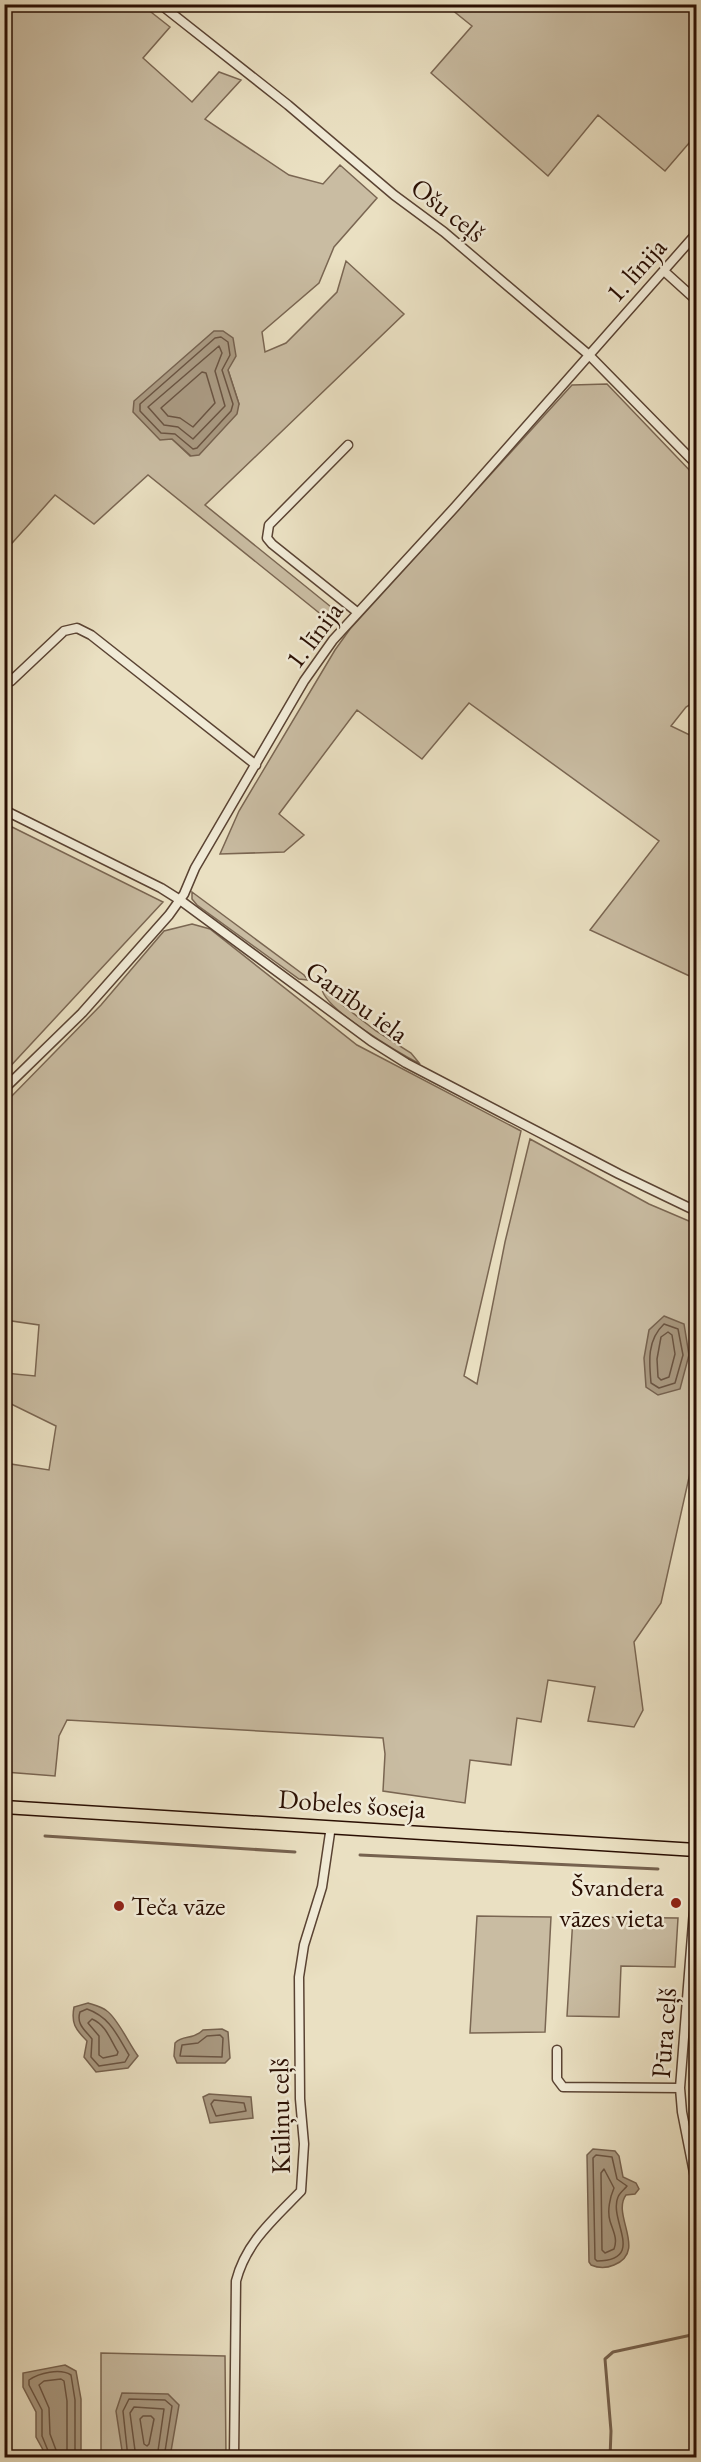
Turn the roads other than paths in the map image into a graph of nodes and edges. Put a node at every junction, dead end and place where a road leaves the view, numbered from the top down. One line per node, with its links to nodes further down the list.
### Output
1 (160, 4): 5 (street, Ošu ceļš)
2 (696, 234): 3 (street, 1. līnija)
3 (664, 271): 4 (street); 5 (street, 1. līnija)
4 (696, 300)
5 (589, 355): 7 (street, Ošu ceļš); 8 (street, 1. līnija)
6 (348, 445): 8 (street)
7 (696, 464)
8 (357, 612): 10 (street, 1. līnija)
9 (11, 681): 10 (street)
10 (256, 765): 12 (street, 1. līnija)
11 (4, 810): 12 (street, Ganību iela)
12 (180, 900): 13 (street, 1. līnija); 14 (street, Ganību iela)
13 (4, 1089)
14 (696, 1211)
15 (4, 1807): 16 (main road, Dobeles šoseja)
16 (331, 1826): 17 (main road, Dobeles šoseja); 22 (street, Kūliņu ceļš)
17 (696, 1850): 18 (street, Pūra ceļš)
18 (695, 1878): 20 (street, Pūra ceļš)
19 (557, 2050): 20 (street)
20 (680, 2088): 21 (street, Pūra ceļš)
21 (696, 2182)
22 (234, 2457)

